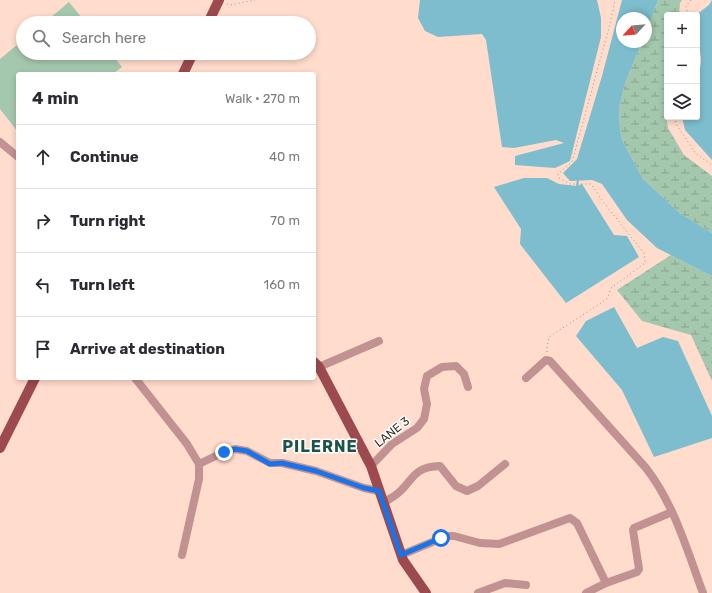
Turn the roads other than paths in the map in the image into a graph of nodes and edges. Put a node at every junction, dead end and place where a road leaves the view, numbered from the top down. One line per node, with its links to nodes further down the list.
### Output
1 (222, 1): 2 (main road)
2 (212, 16)
3 (190, 60): 4 (main road)
4 (184, 72)
5 (0, 142): 6 (street)
6 (16, 155)
7 (379, 341): 8 (street)
8 (317, 365): 16 (main road)
9 (526, 378): 19 (street)
10 (34, 380): 13 (main road)
11 (137, 380): 14 (street)
12 (468, 388): 16 (street, LANE 3)
13 (0, 448)
14 (199, 464): 17 (street); 20 (street)
15 (504, 464): 18 (street)
16 (371, 466): 17 (main road)
17 (379, 491): 18 (main road)
18 (383, 503): 21 (main road)
19 (672, 512): 22 (street); 27 (street)
20 (182, 555)
21 (401, 555): 22 (street); 24 (main road)
22 (606, 583): 26 (street)
23 (526, 585): 25 (street)
24 (424, 592)
25 (478, 593)
26 (586, 593)
27 (703, 593)

